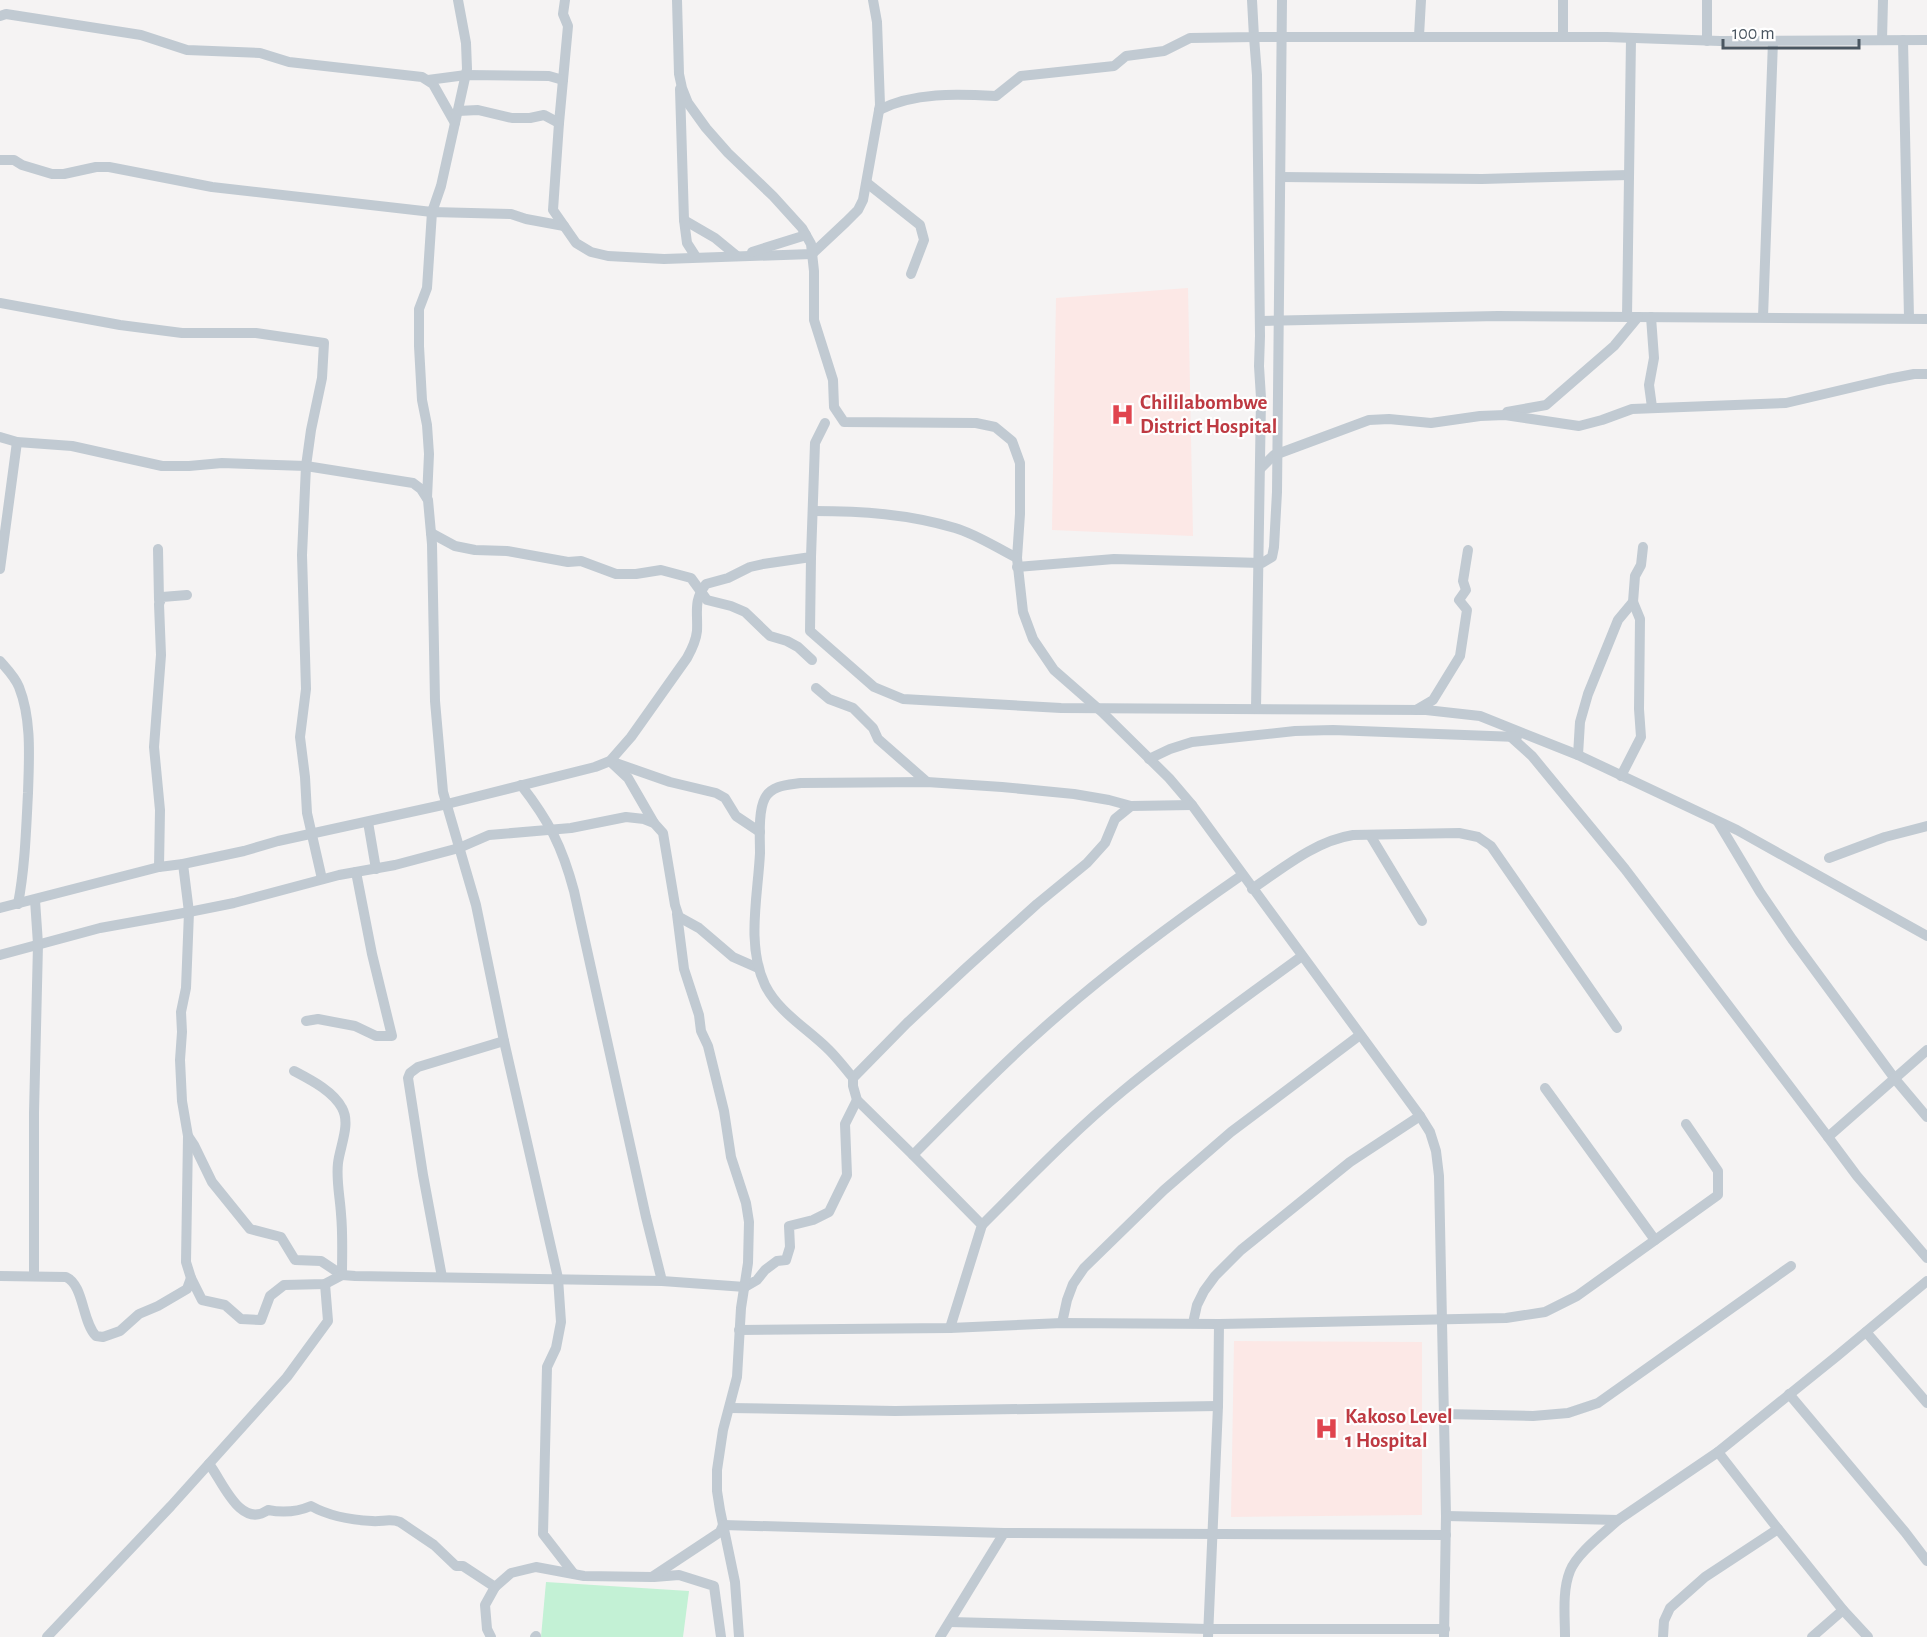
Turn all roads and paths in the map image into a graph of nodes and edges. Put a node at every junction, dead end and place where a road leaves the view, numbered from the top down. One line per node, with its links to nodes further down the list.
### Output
1 (458, 0): 23 (street)
2 (565, 0): 25 (street)
3 (677, 0): 22 (street)
4 (873, 0): 26 (street)
5 (1252, 0): 13 (street)
6 (1282, 0): 14 (street)
7 (1420, 0): 12 (street)
8 (1563, 0): 15 (street)
9 (1707, 0): 20 (street)
10 (1883, 0): 17 (street)
11 (0, 16): 24 (street)
12 (1419, 36): 14 (street); 15 (street)
13 (1254, 37): 14 (street); 26 (street); 48 (street)
14 (1282, 37): 32 (street)
15 (1563, 37): 16 (street)
16 (1631, 38): 20 (street); 31 (street)
17 (1882, 40): 18 (street); 21 (street)
18 (1903, 40): 19 (street); 46 (street)
19 (1927, 40)
20 (1707, 41): 21 (street)
21 (1773, 41): 45 (street)
22 (679, 74): 35 (street); 37 (street)
23 (466, 75): 24 (street); 25 (street); 27 (street)
24 (428, 80): 28 (street)
25 (563, 80): 29 (street)
26 (879, 110): 33 (street)
27 (459, 111): 28 (street); 29 (street)
28 (455, 123): 34 (street)
29 (558, 123): 36 (street)
30 (0, 160): 34 (street)
31 (1629, 175): 32 (street); 43 (street)
32 (1281, 177): 49 (street)
33 (867, 183): 38 (street); 41 (street)
34 (432, 212): 36 (street); 59 (street)
35 (684, 220): 39 (street); 40 (street)
36 (564, 226): 39 (street)
37 (806, 235): 38 (street); 40 (street)
38 (812, 254): 40 (street); 66 (street)
39 (696, 256): 40 (street)
40 (740, 256)
41 (911, 274)
42 (0, 303): 57 (street)
43 (1633, 317): 44 (street); 49 (street); 52 (street)
44 (1651, 317): 45 (street); 51 (street)
45 (1763, 317): 46 (street)
46 (1909, 318): 47 (street)
47 (1927, 318)
48 (1260, 321): 49 (street); 58 (street)
49 (1279, 321): 56 (street)
50 (1927, 374): 51 (street)
51 (1652, 407): 52 (street)
52 (1490, 416): 56 (street)
53 (825, 423): 60 (street)
54 (0, 437): 55 (street)
55 (17, 442): 57 (street); 68 (street)
56 (1277, 454): 58 (street); 67 (street)
57 (306, 466): 59 (street); 96 (street)
58 (1261, 468): 67 (street)
59 (427, 498): 61 (street)
60 (813, 511): 65 (street); 66 (street)
61 (431, 533): 69 (street); 87 (street)
62 (1643, 547): 72 (street)
63 (158, 549): 71 (street)
64 (1468, 550): 78 (street)
65 (811, 557): 69 (street); 76 (street)
66 (1017, 563): 67 (street); 76 (street)
67 (1259, 563): 77 (street)
68 (0, 569)
69 (701, 590): 73 (street); 83 (street)
70 (187, 595): 71 (street)
71 (159, 600): 101 (street)
72 (1633, 602): 81 (street); 84 (street)
73 (812, 660)
74 (0, 661): 108 (street)
75 (816, 688): 85 (street)
76 (1098, 709): 77 (street); 82 (street)
77 (1256, 710): 78 (street)
78 (1415, 710): 80 (street)
79 (1511, 737): 80 (street); 82 (street); 132 (street)
80 (1535, 738): 81 (street)
81 (1578, 755): 84 (street)
82 (1149, 759): 88 (street)
83 (610, 761): 86 (street); 92 (street); 95 (street)
84 (1621, 776): 90 (street)
85 (927, 782): 89 (street); 95 (street)
86 (521, 784): 87 (street); 94 (street)
87 (447, 804): 91 (street); 98 (street)
88 (1192, 805): 89 (street); 104 (street)
89 (1131, 806): 124 (street)
90 (1717, 821): 113 (street); 125 (street)
91 (368, 822): 96 (street); 102 (street)
92 (654, 823): 94 (street); 111 (street)
93 (1927, 826): 99 (street)
94 (552, 829): 98 (street); 144 (street)
95 (760, 832): 117 (street)
96 (310, 834): 100 (street); 105 (street)
97 (1370, 835): 106 (street); 112 (street); 119 (street)
98 (459, 848): 102 (street); 121 (street)
99 (1830, 858)
100 (183, 864): 101 (street); 110 (street)
101 (159, 867): 107 (street)
102 (376, 869): 103 (street)
103 (356, 872): 105 (street); 118 (street)
104 (1242, 875): 106 (street); 133 (street)
105 (322, 879): 110 (street)
106 (1252, 889): 116 (street)
107 (35, 900): 108 (street); 114 (street)
108 (18, 904): 109 (street)
109 (0, 908)
110 (189, 912): 114 (street); 131 (street)
111 (677, 912): 117 (street); 147 (street)
112 (1422, 921)
113 (1927, 936)
114 (38, 944): 115 (street); 140 (street)
115 (0, 955)
116 (1302, 956): 120 (street); 134 (street)
117 (758, 968): 124 (street)
118 (306, 1021)
119 (1617, 1028)
120 (1360, 1035): 128 (street); 149 (street)
121 (504, 1041): 141 (street); 143 (street)
122 (1927, 1050): 125 (street)
123 (294, 1071): 138 (street)
124 (853, 1078): 127 (street)
125 (1895, 1079): 129 (street); 132 (street)
126 (1545, 1088): 135 (street)
127 (857, 1100): 133 (street); 147 (street)
128 (1420, 1116): 148 (street); 150 (street)
129 (1927, 1117)
130 (1686, 1124): 135 (street)
131 (188, 1136): 138 (street); 142 (street)
132 (1828, 1137): 136 (street)
133 (913, 1155): 134 (street)
134 (982, 1225): 152 (street)
135 (1655, 1240): 148 (street)
136 (1927, 1258)
137 (1791, 1266): 159 (street)
138 (342, 1275): 141 (street); 146 (street)
139 (0, 1276): 140 (street)
140 (34, 1276): 142 (street)
141 (442, 1277): 143 (street)
142 (191, 1278): 146 (street)
143 (558, 1278): 144 (street); 170 (street)
144 (662, 1281): 147 (street)
145 (1927, 1281): 154 (street)
146 (325, 1284): 161 (street)
147 (745, 1287): 153 (street)
148 (1442, 1320): 151 (street); 159 (street)
149 (1062, 1323): 150 (street); 152 (street)
150 (1193, 1323): 151 (street)
151 (1219, 1324): 157 (street)
152 (950, 1328): 153 (street)
153 (739, 1330): 158 (street)
154 (1866, 1332): 155 (street); 156 (street)
155 (1789, 1394): 160 (street); 169 (street)
156 (1927, 1403)
157 (1218, 1406): 158 (street); 167 (street)
158 (730, 1408): 164 (street)
159 (1444, 1414): 162 (street)
160 (1718, 1452): 163 (street); 165 (street)
161 (209, 1464): 172 (street); 177 (street)
162 (1446, 1515): 163 (street); 168 (street)
163 (1618, 1520): 182 (street)
164 (723, 1525): 166 (street); 171 (street); 180 (street)
165 (1778, 1529): 173 (street); 183 (street)
166 (1004, 1533): 167 (street); 174 (street)
167 (1212, 1534): 168 (street); 175 (street)
168 (1446, 1536): 176 (street)
169 (1927, 1561)
170 (574, 1574): 171 (street); 172 (street)
171 (652, 1577): 179 (street)
172 (495, 1587): 178 (street)
173 (1844, 1610): 184 (street); 185 (street)
174 (950, 1622): 175 (street); 181 (street)
175 (1208, 1633): 176 (street)
176 (1444, 1633)
177 (47, 1637)
178 (490, 1637)
179 (721, 1637)
180 (739, 1637)
181 (940, 1637)
182 (1565, 1637)
183 (1663, 1637)
184 (1812, 1637)
185 (1868, 1637)

